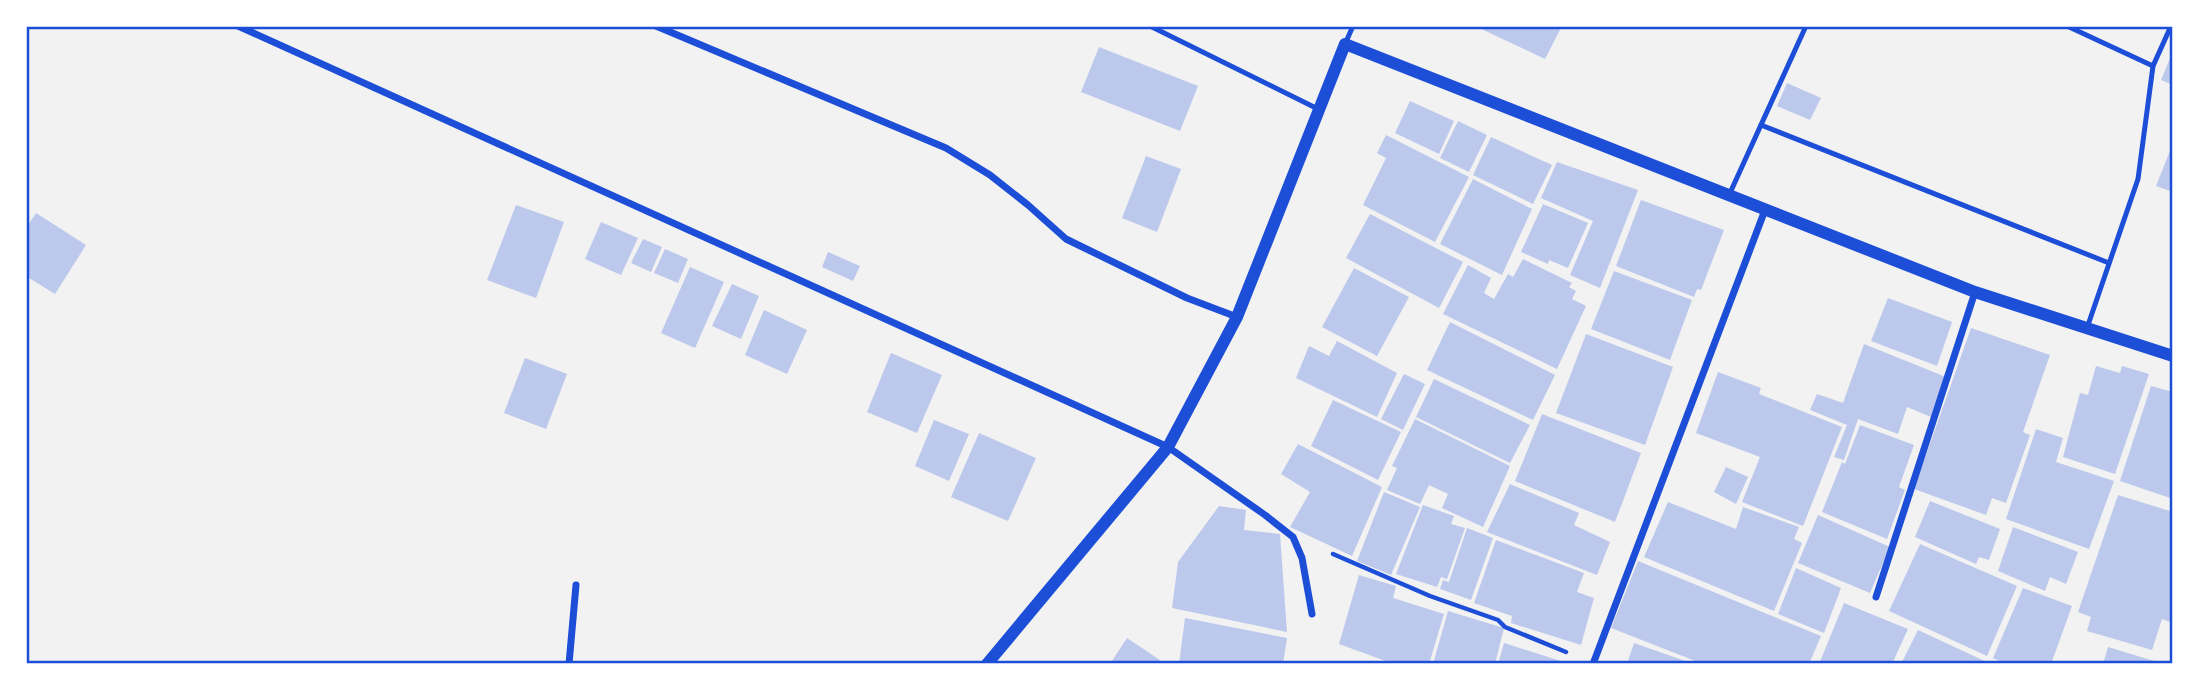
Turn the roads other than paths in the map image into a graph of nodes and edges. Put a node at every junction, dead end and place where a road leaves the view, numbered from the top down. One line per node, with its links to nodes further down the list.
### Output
1 (238, 26): 19 (street)
2 (656, 26): 16 (street)
3 (1150, 26): 10 (lane)
4 (1353, 26): 8 (lane)
5 (1806, 26): 11 (lane)
6 (2067, 26): 9 (lane)
7 (2171, 26): 9 (lane)
8 (1345, 44): 10 (street); 12 (street)
9 (2153, 66): 14 (lane)
10 (1318, 109): 16 (street)
11 (1761, 125): 12 (lane); 14 (lane)
12 (1728, 196): 13 (street)
13 (1765, 210): 15 (street); 23 (street)
14 (2109, 263): 17 (lane)
15 (1975, 292): 17 (street); 21 (street)
16 (1237, 317): 19 (street)
17 (2087, 328): 18 (street)
18 (2173, 356)
19 (1168, 447): 22 (street); 25 (street)
20 (576, 586): 24 (street)
21 (1876, 597)
22 (1312, 614)
23 (1593, 663)
24 (569, 664)
25 (987, 664)

